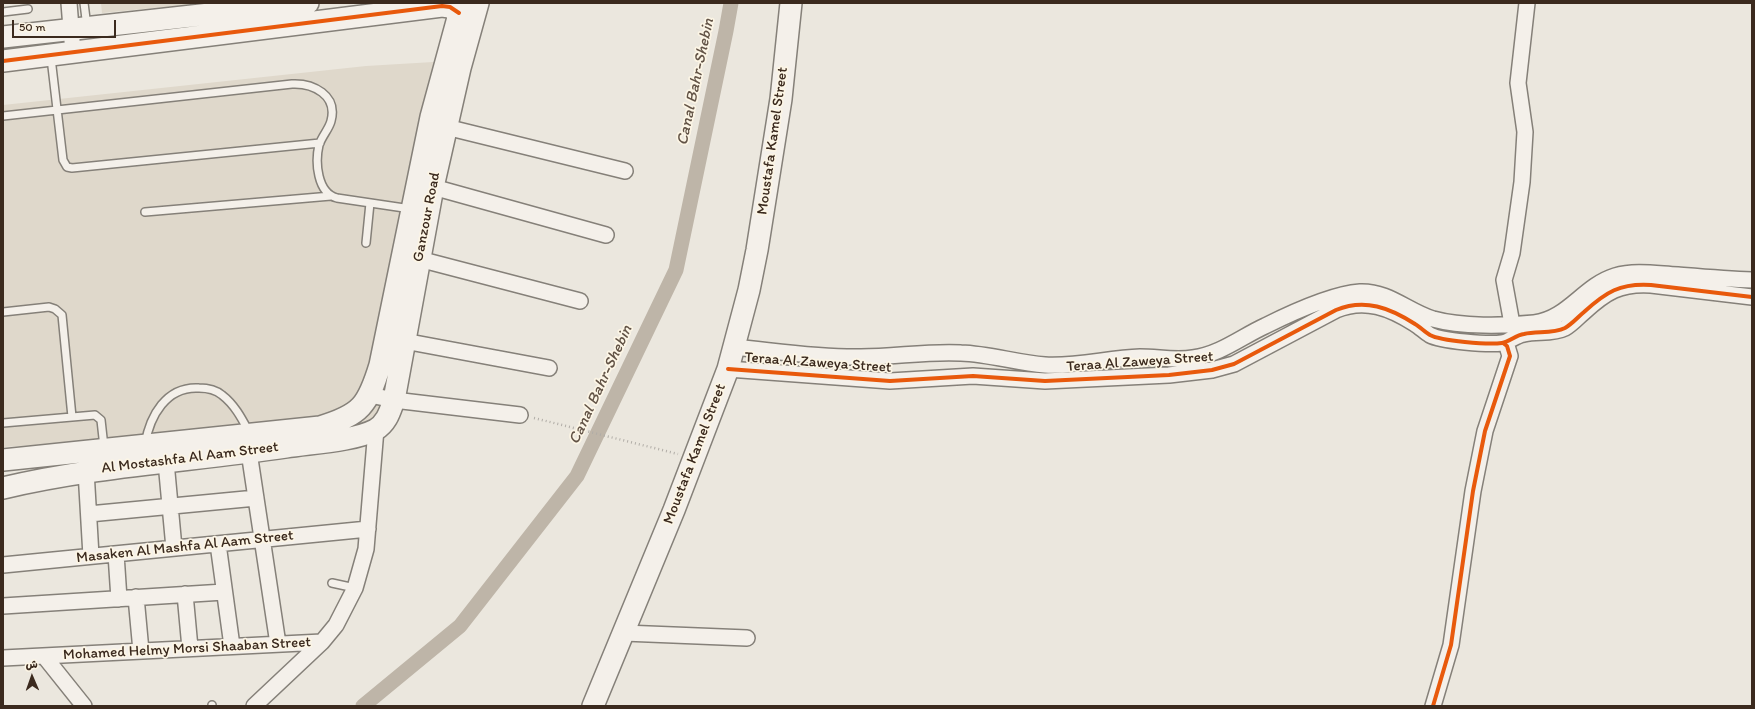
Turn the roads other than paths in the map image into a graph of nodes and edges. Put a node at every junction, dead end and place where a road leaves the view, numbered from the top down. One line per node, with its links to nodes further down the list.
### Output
1 (69, 3): 11 (street)
2 (84, 3): 11 (lane)
3 (308, 3): 10 (main road)
4 (478, 3): 19 (main road, Ganzour Road)
5 (792, 3): 37 (main road, Moustafa Kamel Street)
6 (1527, 3): 34 (street)
7 (460, 8): 12 (main road); 25 (main road, Ganzour Road)
8 (28, 9): 9 (lane)
9 (3, 12)
10 (206, 14): 11 (main road); 12 (main road)
11 (79, 28): 13 (main road); 14 (street)
12 (209, 35): 14 (main road)
13 (3, 37)
14 (73, 53): 15 (main road)
15 (51, 56): 16 (main road); 17 (lane)
16 (3, 61)
17 (58, 110): 18 (lane); 20 (lane); 20 (lane)
18 (3, 116)
19 (446, 127): 21 (street); 22 (main road, Ganzour Road)
20 (320, 144): 23 (lane)
21 (625, 171)
22 (433, 187): 27 (street); 29 (main road, Ganzour Road)
23 (331, 196): 24 (lane); 26 (lane)
24 (370, 203): 25 (lane); 28 (lane)
25 (412, 209): 41 (main road, Ganzour Road)
26 (144, 212)
27 (606, 235)
28 (366, 243)
29 (419, 259): 32 (street); 35 (main road, Ganzour Road)
30 (1752, 280): 34 (street, Teraa Al Zaweya Street)
31 (1752, 297): 36 (street, Teraa Al Zaweya Street)
32 (580, 301)
33 (3, 312): 43 (lane)
34 (1512, 324): 37 (street, Teraa Al Zaweya Street)
35 (404, 341): 38 (street); 40 (main road, Ganzour Road)
36 (1503, 343): 39 (street, Teraa Al Zaweya Street); 82 (street)
37 (734, 348): 39 (main road, Moustafa Kamel Street)
38 (549, 368)
39 (728, 369): 70 (main road, Moustafa Kamel Street)
40 (394, 400): 41 (street); 42 (street); 45 (main road, Ganzour Road)
41 (366, 401): 46 (main road, Al Mostashfa Al Aam Street)
42 (520, 415)
43 (72, 416): 44 (lane); 48 (lane)
44 (3, 423)
45 (376, 429): 46 (main road, Al Mostashfa Al Aam Street); 56 (street)
46 (250, 443): 47 (main road, Al Mostashfa Al Aam Street); 47 (lane); 50 (main road, Al Mostashfa Al Aam Street); 53 (street)
47 (145, 445): 48 (main road, Al Mostashfa Al Aam Street)
48 (104, 450): 49 (main road, Al Mostashfa Al Aam Street)
49 (3, 460)
50 (166, 462): 51 (main road, Al Mostashfa Al Aam Street); 54 (street)
51 (86, 471): 52 (main road, Al Mostashfa Al Aam Street); 55 (street)
52 (3, 488)
53 (256, 498): 54 (street); 57 (street)
54 (170, 507): 55 (street); 59 (street)
55 (89, 514): 61 (street)
56 (368, 529): 57 (street, Masaken Al Mashfa Al Aam Street); 64 (street)
57 (262, 539): 58 (street, Masaken Al Mashfa Al Aam Street); 73 (street)
58 (218, 544): 59 (street, Masaken Al Mashfa Al Aam Street); 65 (street)
59 (174, 548): 60 (street, Masaken Al Mashfa Al Aam Street)
60 (116, 554): 61 (street, Masaken Al Mashfa Al Aam Street); 68 (street)
61 (91, 556): 62 (street, Masaken Al Mashfa Al Aam Street)
62 (3, 565)
63 (332, 583): 64 (lane)
64 (355, 588): 72 (street)
65 (224, 592): 66 (street); 74 (street)
66 (185, 594): 67 (street); 75 (street)
67 (136, 598): 68 (street); 76 (street)
68 (119, 599): 69 (street)
69 (3, 606)
70 (624, 633): 71 (street); 81 (main road, Moustafa Kamel Street)
71 (746, 638)
72 (322, 642): 73 (street, Mohamed Helmy Morsi Shaaban Street); 80 (street)
73 (278, 644): 74 (street, Mohamed Helmy Morsi Shaaban Street)
74 (232, 646): 75 (street, Mohamed Helmy Morsi Shaaban Street)
75 (190, 648): 76 (street, Mohamed Helmy Morsi Shaaban Street)
76 (141, 651): 77 (street, Mohamed Helmy Morsi Shaaban Street)
77 (44, 656): 78 (street, Mohamed Helmy Morsi Shaaban Street); 79 (street)
78 (3, 658)
79 (84, 706)
80 (254, 706)
81 (593, 706)
82 (1433, 706)

